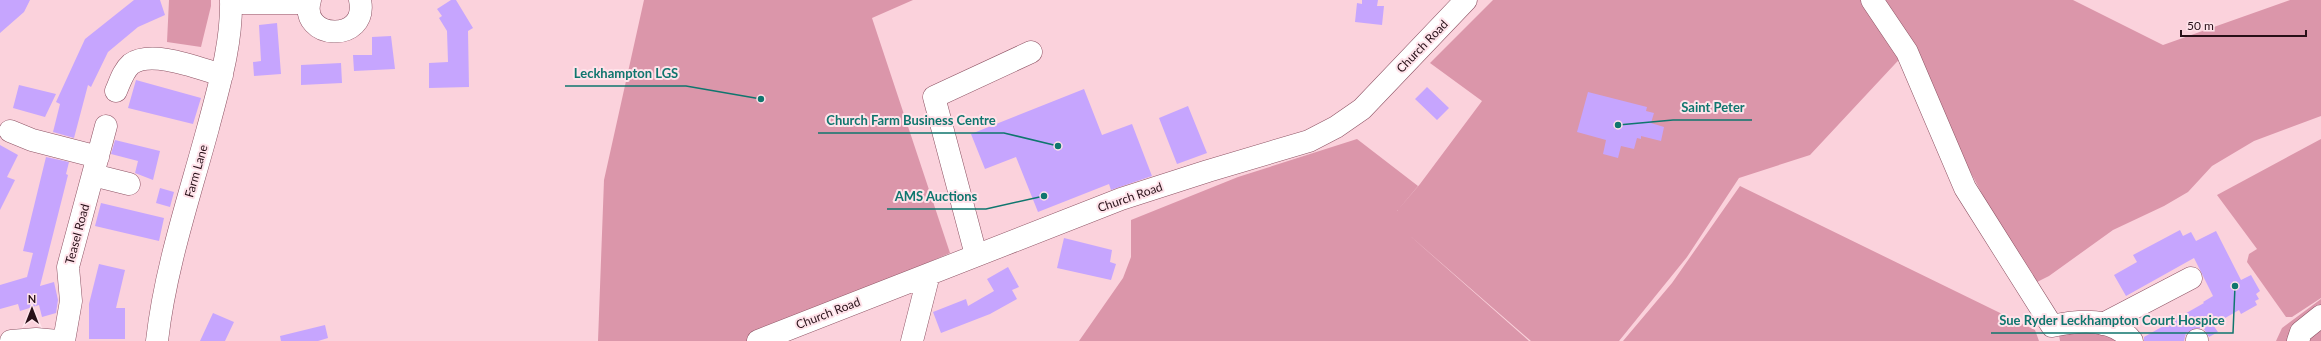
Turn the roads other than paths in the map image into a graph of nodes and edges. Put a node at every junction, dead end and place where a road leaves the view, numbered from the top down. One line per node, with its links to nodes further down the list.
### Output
1 (360, 0): 5 (street)
2 (1466, 0): 13 (street, Church Road)
3 (1872, 0): 18 (street)
4 (231, 2): 5 (street); 7 (street, Farm Lane)
5 (310, 2)
6 (1031, 52): 13 (street)
7 (222, 75): 8 (street); 22 (street, Farm Lane)
8 (116, 91)
9 (106, 126): 11 (street, Teasel Road)
10 (10, 131): 11 (street)
11 (95, 166): 12 (street); 21 (street, Teasel Road)
12 (129, 184)
13 (976, 255): 14 (street, Church Road)
14 (929, 274): 23 (street, Church Road); 24 (street)
15 (2191, 278): 17 (street)
16 (2321, 316): 26 (street)
17 (2103, 324): 18 (street); 25 (street)
18 (2053, 333)
19 (11, 341): 20 (street)
20 (58, 341)
21 (64, 341)
22 (157, 341)
23 (758, 341)
24 (912, 341)
25 (2132, 341)
26 (2298, 341)

